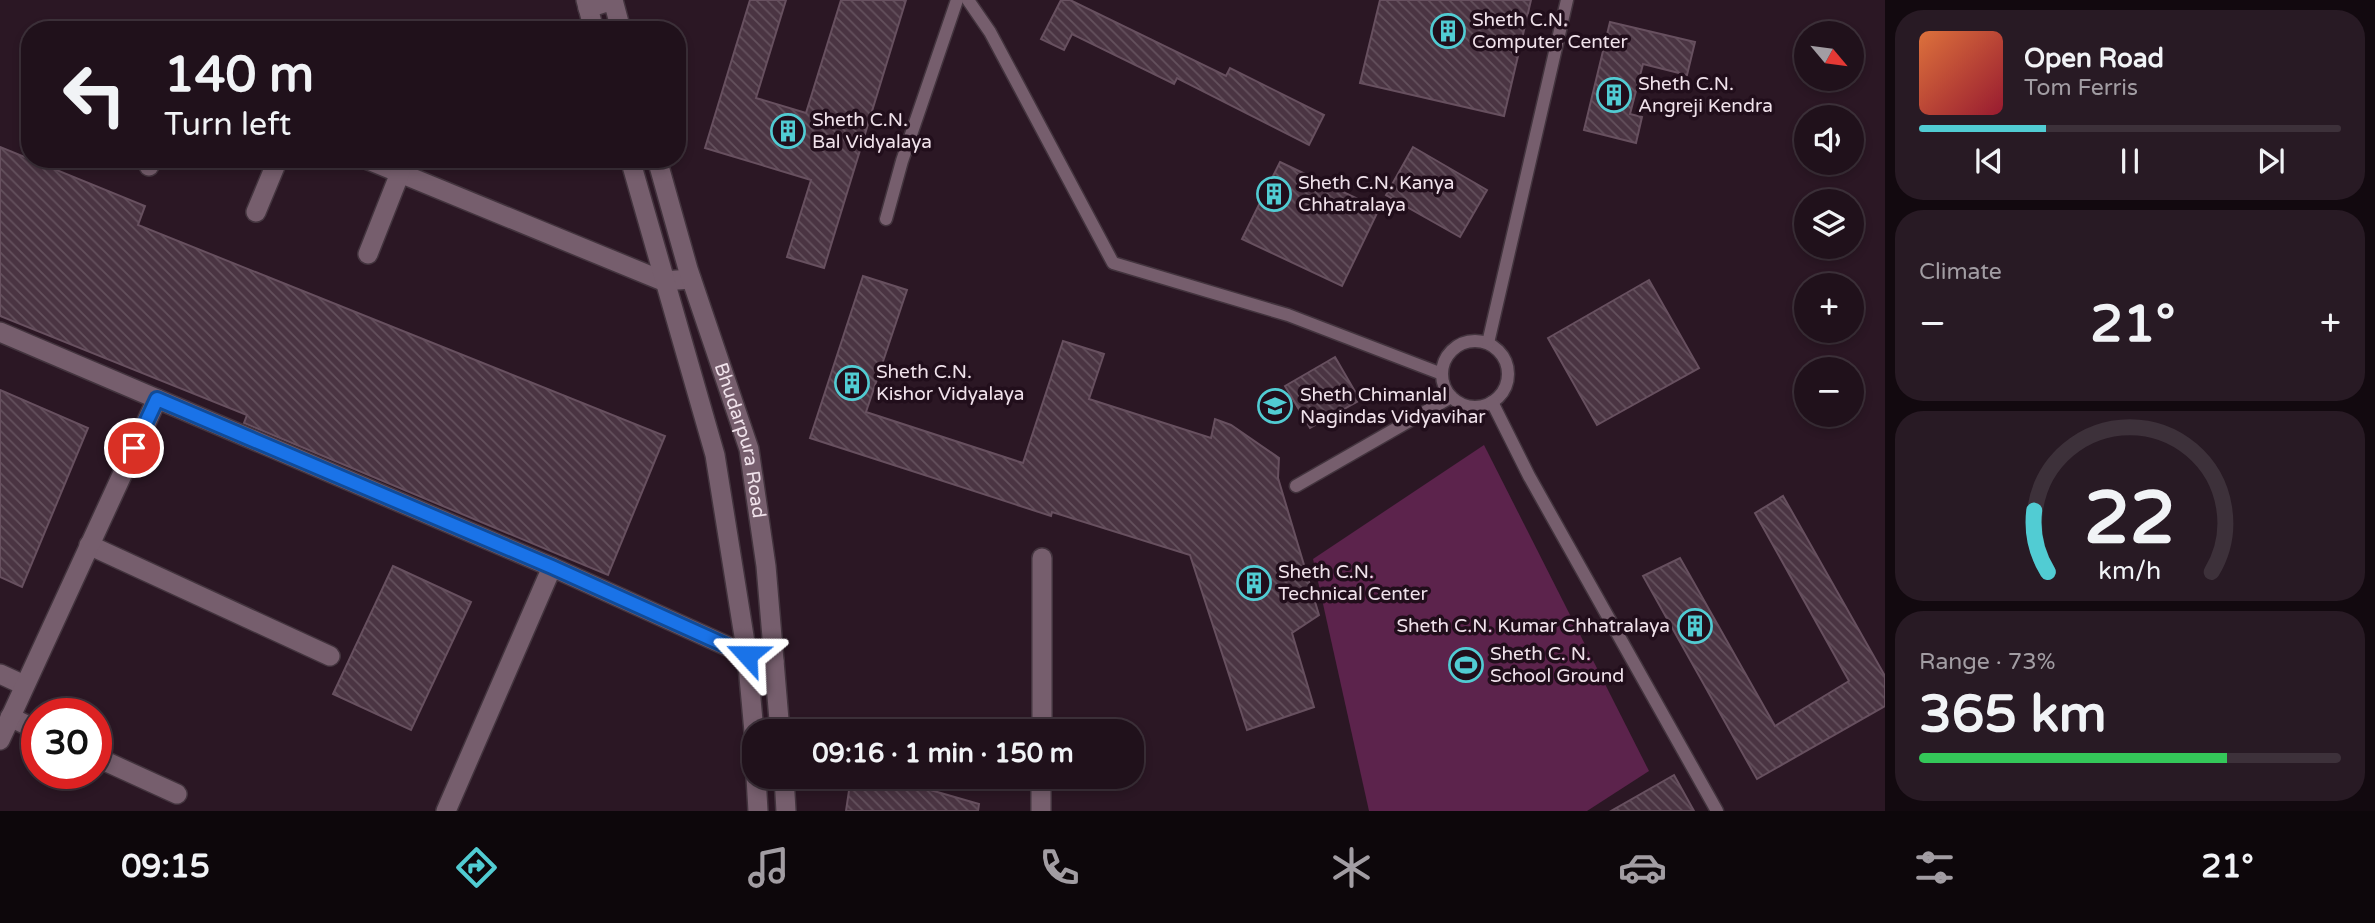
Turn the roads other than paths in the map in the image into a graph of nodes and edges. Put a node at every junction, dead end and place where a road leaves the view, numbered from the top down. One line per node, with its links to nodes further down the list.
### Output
1 (613, 0): 5 (street); 7 (street)
2 (957, 0): 14 (lane)
3 (968, 0): 20 (lane)
4 (1567, 0): 19 (lane)
5 (587, 4): 6 (street)
6 (592, 21)
7 (619, 21)
8 (274, 168): 13 (street)
9 (388, 168): 12 (street)
10 (632, 168): 17 (street, Bhudarpura Road)
11 (660, 168): 16 (street, Bhudarpura Road)
12 (400, 173): 15 (street); 17 (street)
13 (256, 212)
14 (886, 219)
15 (368, 254)
16 (691, 279): 17 (street); 30 (street, Bhudarpura Road)
17 (663, 281): 28 (street, Bhudarpura Road)
18 (0, 332): 22 (street)
19 (1488, 343): 20 (lane); 23 (lane)
20 (1441, 373): 21 (lane)
21 (1451, 397): 23 (lane); 24 (lane)
22 (157, 399): 25 (street); 27 (street)
23 (1492, 402): 48 (lane)
24 (1296, 486)
25 (89, 545): 29 (street); 32 (street)
26 (1042, 558): 36 (street)
27 (552, 567): 28 (street); 44 (street)
28 (747, 655): 30 (street); 34 (street, Bhudarpura Road)
29 (330, 656)
30 (774, 660): 35 (street, Bhudarpura Road)
31 (0, 674): 32 (street)
32 (24, 685): 33 (street)
33 (10, 717): 37 (street); 38 (street)
34 (753, 719)
35 (779, 719)
36 (1041, 719)
37 (21, 722)
38 (0, 740)
39 (112, 764): 43 (street)
40 (757, 789): 45 (street)
41 (785, 789): 46 (street)
42 (1041, 789): 47 (street)
43 (177, 794)
44 (453, 809)
45 (758, 811)
46 (786, 811)
47 (1041, 811)
48 (1717, 811)

